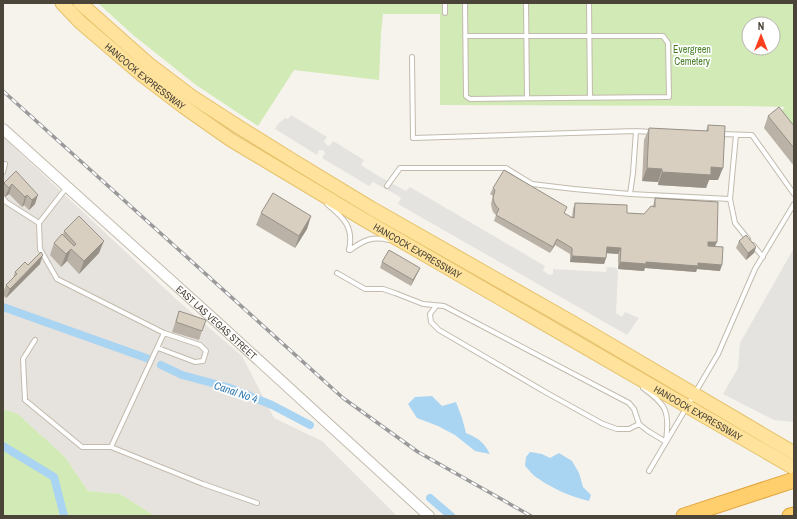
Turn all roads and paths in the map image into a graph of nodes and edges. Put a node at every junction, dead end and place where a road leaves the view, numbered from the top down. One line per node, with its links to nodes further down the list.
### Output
1 (62, 3): 21 (main road, HANCOCK EXPRESSWAY)
2 (80, 3): 38 (main road, HANCOCK EXPRESSWAY)
3 (445, 3): 7 (lane)
4 (465, 3): 8 (lane)
5 (526, 3): 9 (lane)
6 (589, 3): 10 (lane)
7 (445, 13)
8 (465, 36): 9 (lane); 12 (lane)
9 (526, 36): 10 (lane); 12 (lane)
10 (590, 36): 13 (lane); 13 (lane)
11 (412, 58): 15 (lane)
12 (527, 98): 13 (lane)
13 (590, 98)
14 (3, 129): 23 (street, EAST LAS VEGAS STREET)
15 (636, 131): 16 (lane); 24 (lane)
16 (659, 132)
17 (713, 134): 18 (lane)
18 (736, 135): 25 (lane); 27 (lane)
19 (5, 164): 20 (lane)
20 (3, 172)
21 (288, 174): 30 (main road, HANCOCK EXPRESSWAY); 30 (lane)
22 (387, 186): 24 (lane)
23 (67, 187): 29 (lane); 48 (street, EAST LAS VEGAS STREET)
24 (630, 194): 27 (lane)
25 (794, 194)
26 (3, 198): 29 (lane)
27 (730, 199): 31 (lane)
28 (794, 204): 31 (lane)
29 (39, 223): 34 (lane)
30 (412, 247): 37 (main road, HANCOCK EXPRESSWAY)
31 (763, 257): 38 (lane)
32 (337, 273): 33 (lane)
33 (436, 306): 40 (lane); 40 (lane)
34 (164, 333): 36 (lane); 36 (lane)
35 (35, 340): 42 (lane)
36 (158, 348): 42 (lane)
37 (599, 356): 39 (main road, HANCOCK EXPRESSWAY); 41 (lane)
38 (694, 395): 39 (lane); 43 (main road, HANCOCK EXPRESSWAY)
39 (687, 406): 41 (lane); 45 (main road, HANCOCK EXPRESSWAY)
40 (639, 424): 41 (lane)
41 (666, 442): 44 (lane)
42 (111, 447): 46 (lane)
43 (794, 453)
44 (649, 471)
45 (793, 472): 49 (highway)
46 (257, 503)
47 (794, 515): 50 (highway)
48 (429, 516)
49 (684, 516)
50 (790, 516)

